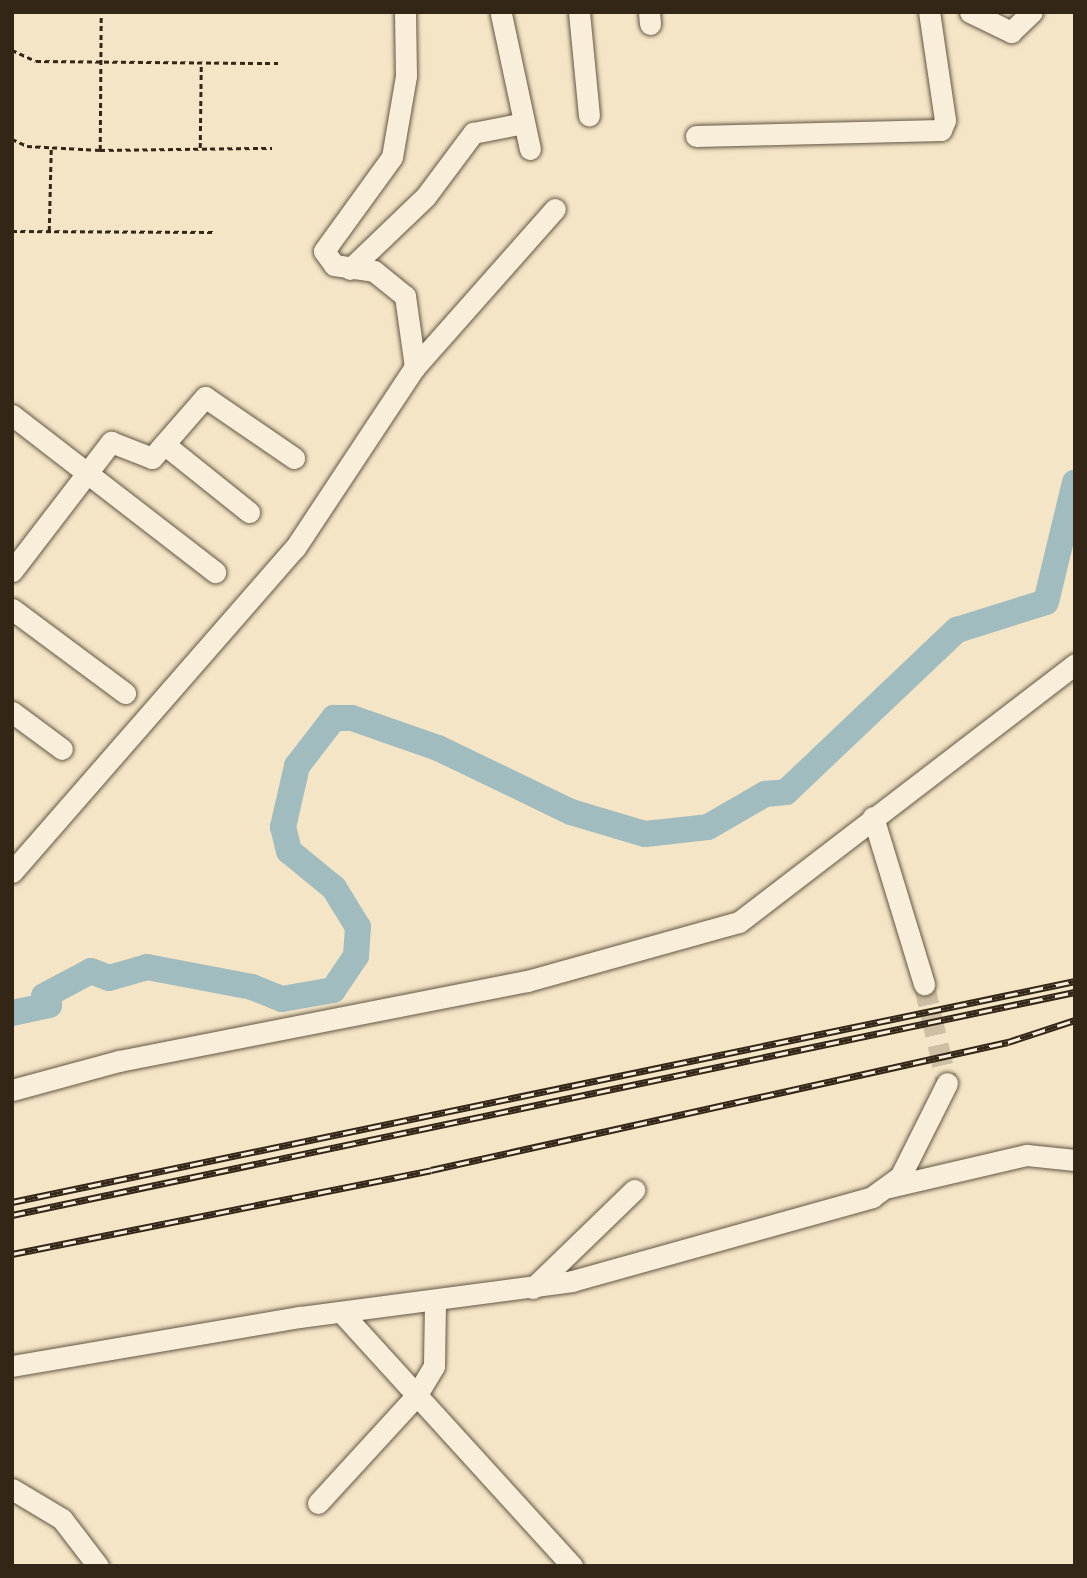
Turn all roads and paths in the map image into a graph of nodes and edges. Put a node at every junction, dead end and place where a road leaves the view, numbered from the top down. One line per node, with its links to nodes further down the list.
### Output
1 (101, 12): 9 (path)
2 (405, 12): 25 (street)
3 (579, 12): 12 (street)
4 (929, 12): 14 (street)
5 (970, 12): 6 (street)
6 (1032, 12)
7 (506, 13): 13 (street)
8 (12, 50): 9 (path)
9 (100, 63): 10 (path); 20 (path)
10 (201, 63): 11 (path); 17 (path)
11 (278, 63)
12 (589, 116)
13 (524, 122): 19 (street); 25 (street)
14 (696, 136)
15 (12, 139): 16 (path)
16 (51, 147): 20 (path); 23 (path)
17 (200, 148): 18 (path); 20 (path)
18 (272, 148)
19 (530, 149)
20 (100, 150)
21 (555, 209): 26 (street)
22 (12, 231): 23 (path)
23 (50, 231): 24 (path)
24 (213, 232)
25 (350, 269): 26 (street)
26 (415, 367): 40 (street)
27 (12, 415): 30 (street)
28 (164, 444): 29 (street); 30 (street); 31 (street)
29 (294, 458)
30 (88, 472): 32 (street); 33 (street)
31 (249, 513)
32 (12, 571)
33 (215, 572)
34 (12, 609): 36 (street)
35 (1075, 664): 39 (street)
36 (125, 693)
37 (12, 712): 38 (street)
38 (62, 749)
39 (873, 817): 41 (street); 43 (street)
40 (12, 872)
41 (924, 984)
42 (947, 1083): 45 (street)
43 (12, 1090)
44 (1075, 1160): 45 (street)
45 (889, 1187): 47 (street)
46 (634, 1190): 47 (street)
47 (533, 1287): 48 (street)
48 (435, 1303): 49 (street); 51 (street)
49 (342, 1313): 50 (street); 51 (street)
50 (12, 1366)
51 (416, 1396): 53 (street); 55 (street)
52 (12, 1489): 54 (street)
53 (318, 1503)
54 (98, 1566)
55 (572, 1566)

